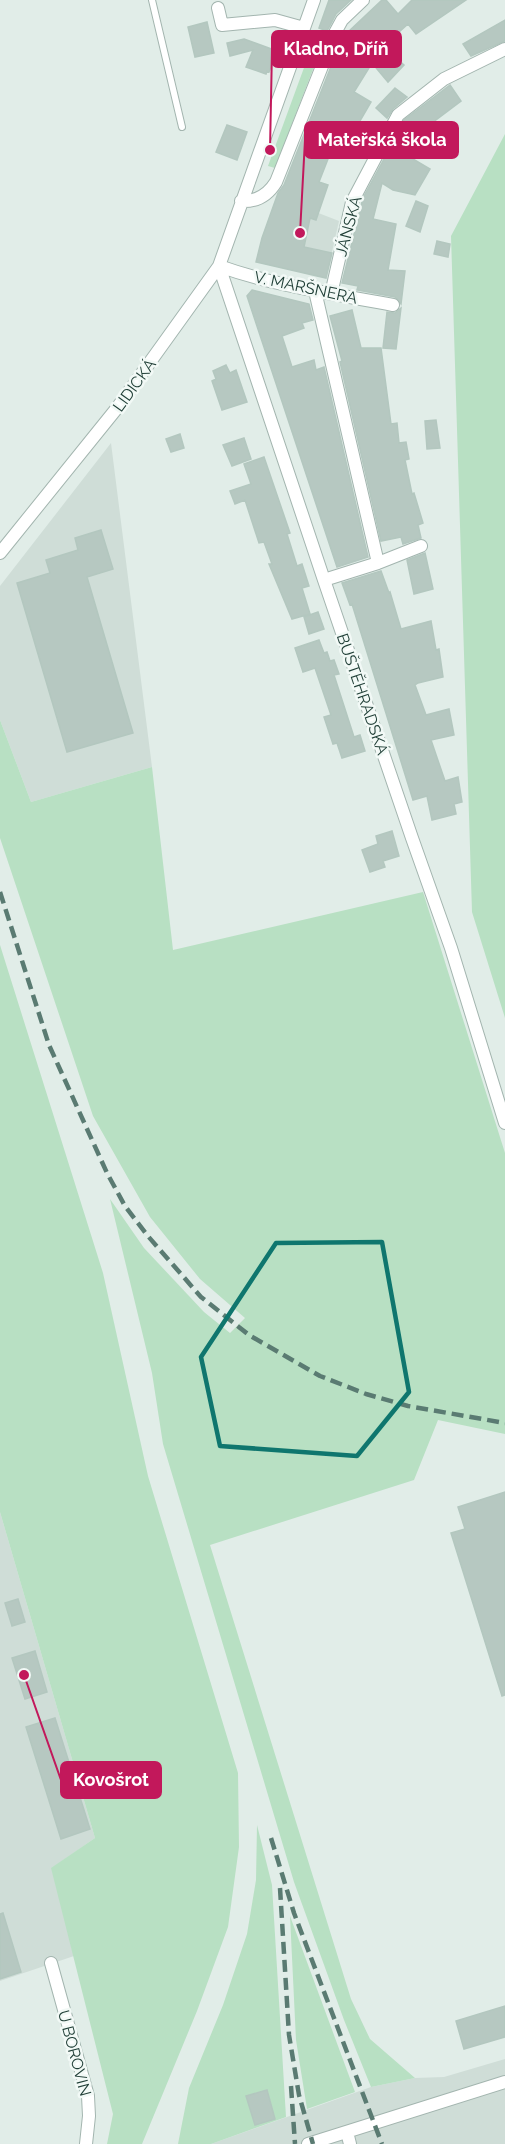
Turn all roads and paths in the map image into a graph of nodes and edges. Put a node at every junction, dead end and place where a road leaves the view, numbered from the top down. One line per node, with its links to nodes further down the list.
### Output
1 (152, 0): 7 (lane)
2 (314, 0): 5 (street, LIDICKÁ)
3 (363, 0): 8 (street)
4 (218, 8): 5 (street)
5 (303, 28): 8 (street, LIDICKÁ)
6 (505, 49): 11 (street, JÁNSKÁ)
7 (182, 127)
8 (241, 201): 9 (street, LIDICKÁ)
9 (219, 266): 10 (street, V. MARŠNERA); 14 (street, LIDICKÁ); 16 (street, BUŠTĚHRADSKÁ)
10 (315, 291): 11 (street, V. MARŠNERA); 15 (street)
11 (331, 294): 12 (street, V. MARŠNERA)
12 (393, 305)
13 (421, 546): 15 (street)
14 (0, 553)
15 (378, 563): 16 (street)
16 (324, 580): 17 (street, BUŠTĚHRADSKÁ)
17 (505, 1123)
18 (51, 1963): 21 (street, U BOROVIN)
19 (505, 2082): 20 (street)
20 (348, 2138): 22 (street)
21 (86, 2144)
22 (308, 2144)

